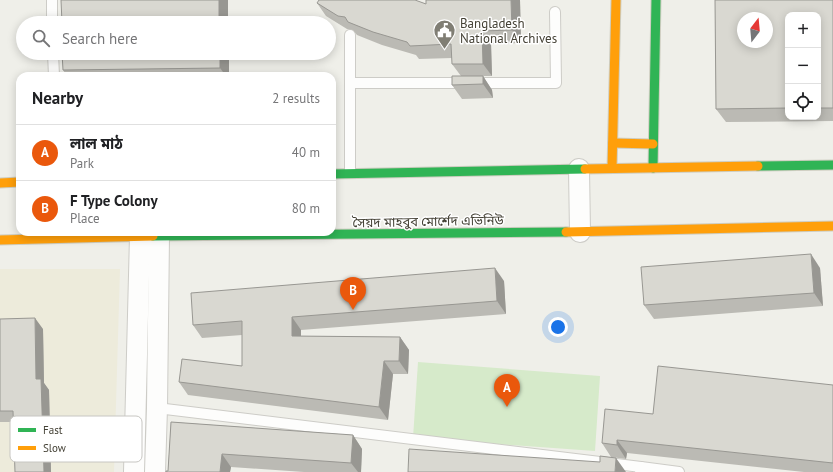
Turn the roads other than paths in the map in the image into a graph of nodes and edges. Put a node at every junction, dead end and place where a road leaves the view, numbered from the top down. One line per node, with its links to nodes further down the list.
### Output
1 (52, 0): 5 (lane)
2 (616, 0): 10 (main road)
3 (656, 0): 11 (main road)
4 (556, 12): 9 (lane)
5 (52, 16)
6 (350, 35): 9 (lane)
7 (53, 60): 8 (lane)
8 (54, 72)
9 (350, 83): 16 (lane)
10 (613, 143): 11 (main road); 13 (main road)
11 (654, 144): 14 (main road)
12 (833, 165): 14 (main road)
13 (612, 168): 14 (main road); 15 (main road)
14 (653, 168)
15 (579, 169): 16 (main road); 21 (street)
16 (350, 173): 17 (main road)
17 (336, 174)
18 (16, 182): 19 (main road)
19 (0, 183)
20 (833, 226): 21 (main road, সৈয়দ মাহবুব মোর্শেদ এভিনিউ)
21 (580, 232): 22 (main road, সৈয়দ মাহবুব মোর্শেদ এভিনিউ)
22 (336, 234)
23 (46, 236): 25 (main road, সৈয়দ মাহবুব মোর্শেদ এভিনিউ)
24 (149, 236): 26 (street); 27 (street)
25 (0, 240)
26 (157, 408): 29 (lane); 31 (street)
27 (138, 416)
28 (135, 462): 30 (street)
29 (641, 470): 32 (lane)
30 (134, 472)
31 (155, 472)
32 (679, 472)

